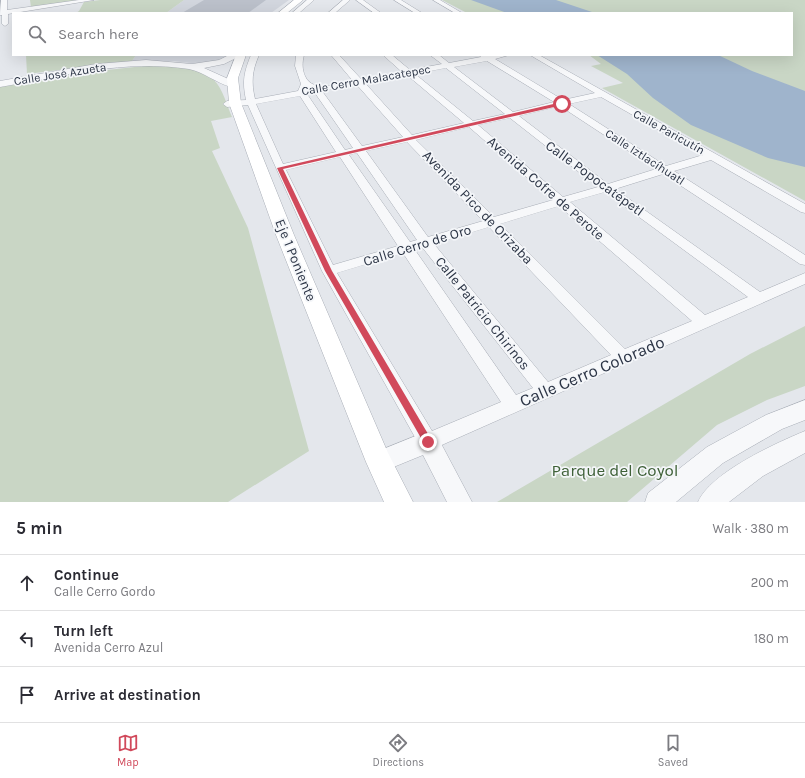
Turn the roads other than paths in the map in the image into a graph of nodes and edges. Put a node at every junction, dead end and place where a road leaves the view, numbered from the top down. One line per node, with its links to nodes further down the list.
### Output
1 (4, 0): 10 (street)
2 (91, 0): 9 (street)
3 (300, 0): 12 (main road)
4 (311, 0): 13 (street)
5 (347, 0): 14 (street)
6 (359, 0): 15 (street)
7 (397, 0): 16 (street)
8 (436, 0): 17 (street)
9 (50, 6): 10 (street); 11 (street)
10 (3, 12): 18 (street)
11 (52, 12)
12 (283, 12)
13 (296, 12)
14 (333, 12)
15 (377, 12)
16 (417, 12)
17 (457, 12)
18 (3, 25)
19 (235, 56): 30 (street, Calle José Azueta)
20 (240, 56): 36 (main road)
21 (255, 56): 36 (street)
22 (300, 56): 34 (street, Calle Patricio Chirinos)
23 (336, 56): 32 (street, Avenida Pico de Orizaba)
24 (388, 56): 31 (street, Avenida Cofre de Perote)
25 (435, 56): 29 (street, Calle Popocatépetl)
26 (495, 56): 28 (street, Calle Cerro Malacatepec)
27 (536, 56): 35 (street, Calle Paricutín)
28 (485, 57): 29 (street, Calle Cerro Malacatepec); 37 (street, Calle Iztlacíhuatl)
29 (448, 66): 31 (street, Calle Cerro Malacatepec); 38 (street, Calle Popocatépetl)
30 (192, 68): 33 (street, Calle José Azueta); 36 (street, Calle José Azueta)
31 (408, 73): 32 (street, Calle Cerro Malacatepec); 39 (street, Avenida Cofre de Perote)
32 (360, 82): 34 (street, Calle Cerro Malacatepec); 40 (street, Avenida Pico de Orizaba)
33 (0, 84)
34 (308, 89): 36 (street, Calle Cerro Malacatepec); 41 (street, Calle Patricio Chirinos); 42 (street, Calle Patricio Chirinos)
35 (602, 94): 37 (street); 43 (street, Calle Paricutín)
36 (236, 98): 44 (street); 65 (main road, Eje 1 Poniente)
37 (562, 104): 38 (street); 45 (street, Calle Iztlacíhuatl)
38 (511, 116): 39 (street); 46 (street, Calle Popocatépetl)
39 (472, 125): 40 (street); 49 (street, Avenida Cofre de Perote)
40 (410, 139): 41 (street); 51 (street, Avenida Pico de Orizaba)
41 (359, 150): 42 (street); 47 (street, Calle Patricio Chirinos)
42 (343, 154): 44 (street); 48 (street, Calle Patricio Chirinos)
43 (712, 156): 45 (street, Calle Cerro de Oro); 50 (street, Calle Paricutín)
44 (280, 168): 55 (street)
45 (666, 170): 46 (street, Calle Cerro de Oro); 54 (street, Calle Iztlacíhuatl)
46 (607, 188): 49 (street, Calle Cerro de Oro); 57 (street, Calle Popocatépetl)
47 (390, 194): 48 (street); 52 (street, Calle Patricio Chirinos)
48 (373, 198): 53 (street, Calle Patricio Chirinos)
49 (561, 202): 51 (street, Calle Cerro de Oro); 58 (street, Avenida Cofre de Perote)
50 (805, 209)
51 (493, 222): 52 (street, Calle Cerro de Oro); 59 (street, Avenida Pico de Orizaba)
52 (425, 242): 53 (street, Calle Cerro de Oro); 60 (street, Calle Patricio Chirinos)
53 (406, 248): 55 (street, Calle Cerro de Oro); 61 (street, Calle Patricio Chirinos)
54 (805, 260)
55 (329, 271): 63 (street)
56 (805, 278): 57 (street, Calle Cerro Colorado)
57 (759, 298): 58 (street, Calle Cerro Colorado)
58 (704, 323): 59 (street, Calle Cerro Colorado)
59 (623, 357): 60 (street, Calle Cerro Colorado)
60 (545, 391): 61 (street, Calle Cerro Colorado)
61 (513, 405): 63 (street, Calle Cerro Colorado)
62 (805, 410): 68 (street)
63 (428, 442): 65 (street, Calle Cerro Colorado); 67 (street)
64 (805, 442): 69 (street)
65 (379, 462): 66 (main road, Eje 1 Poniente)
66 (399, 502)
67 (460, 502)
68 (658, 502)
69 (710, 502)

